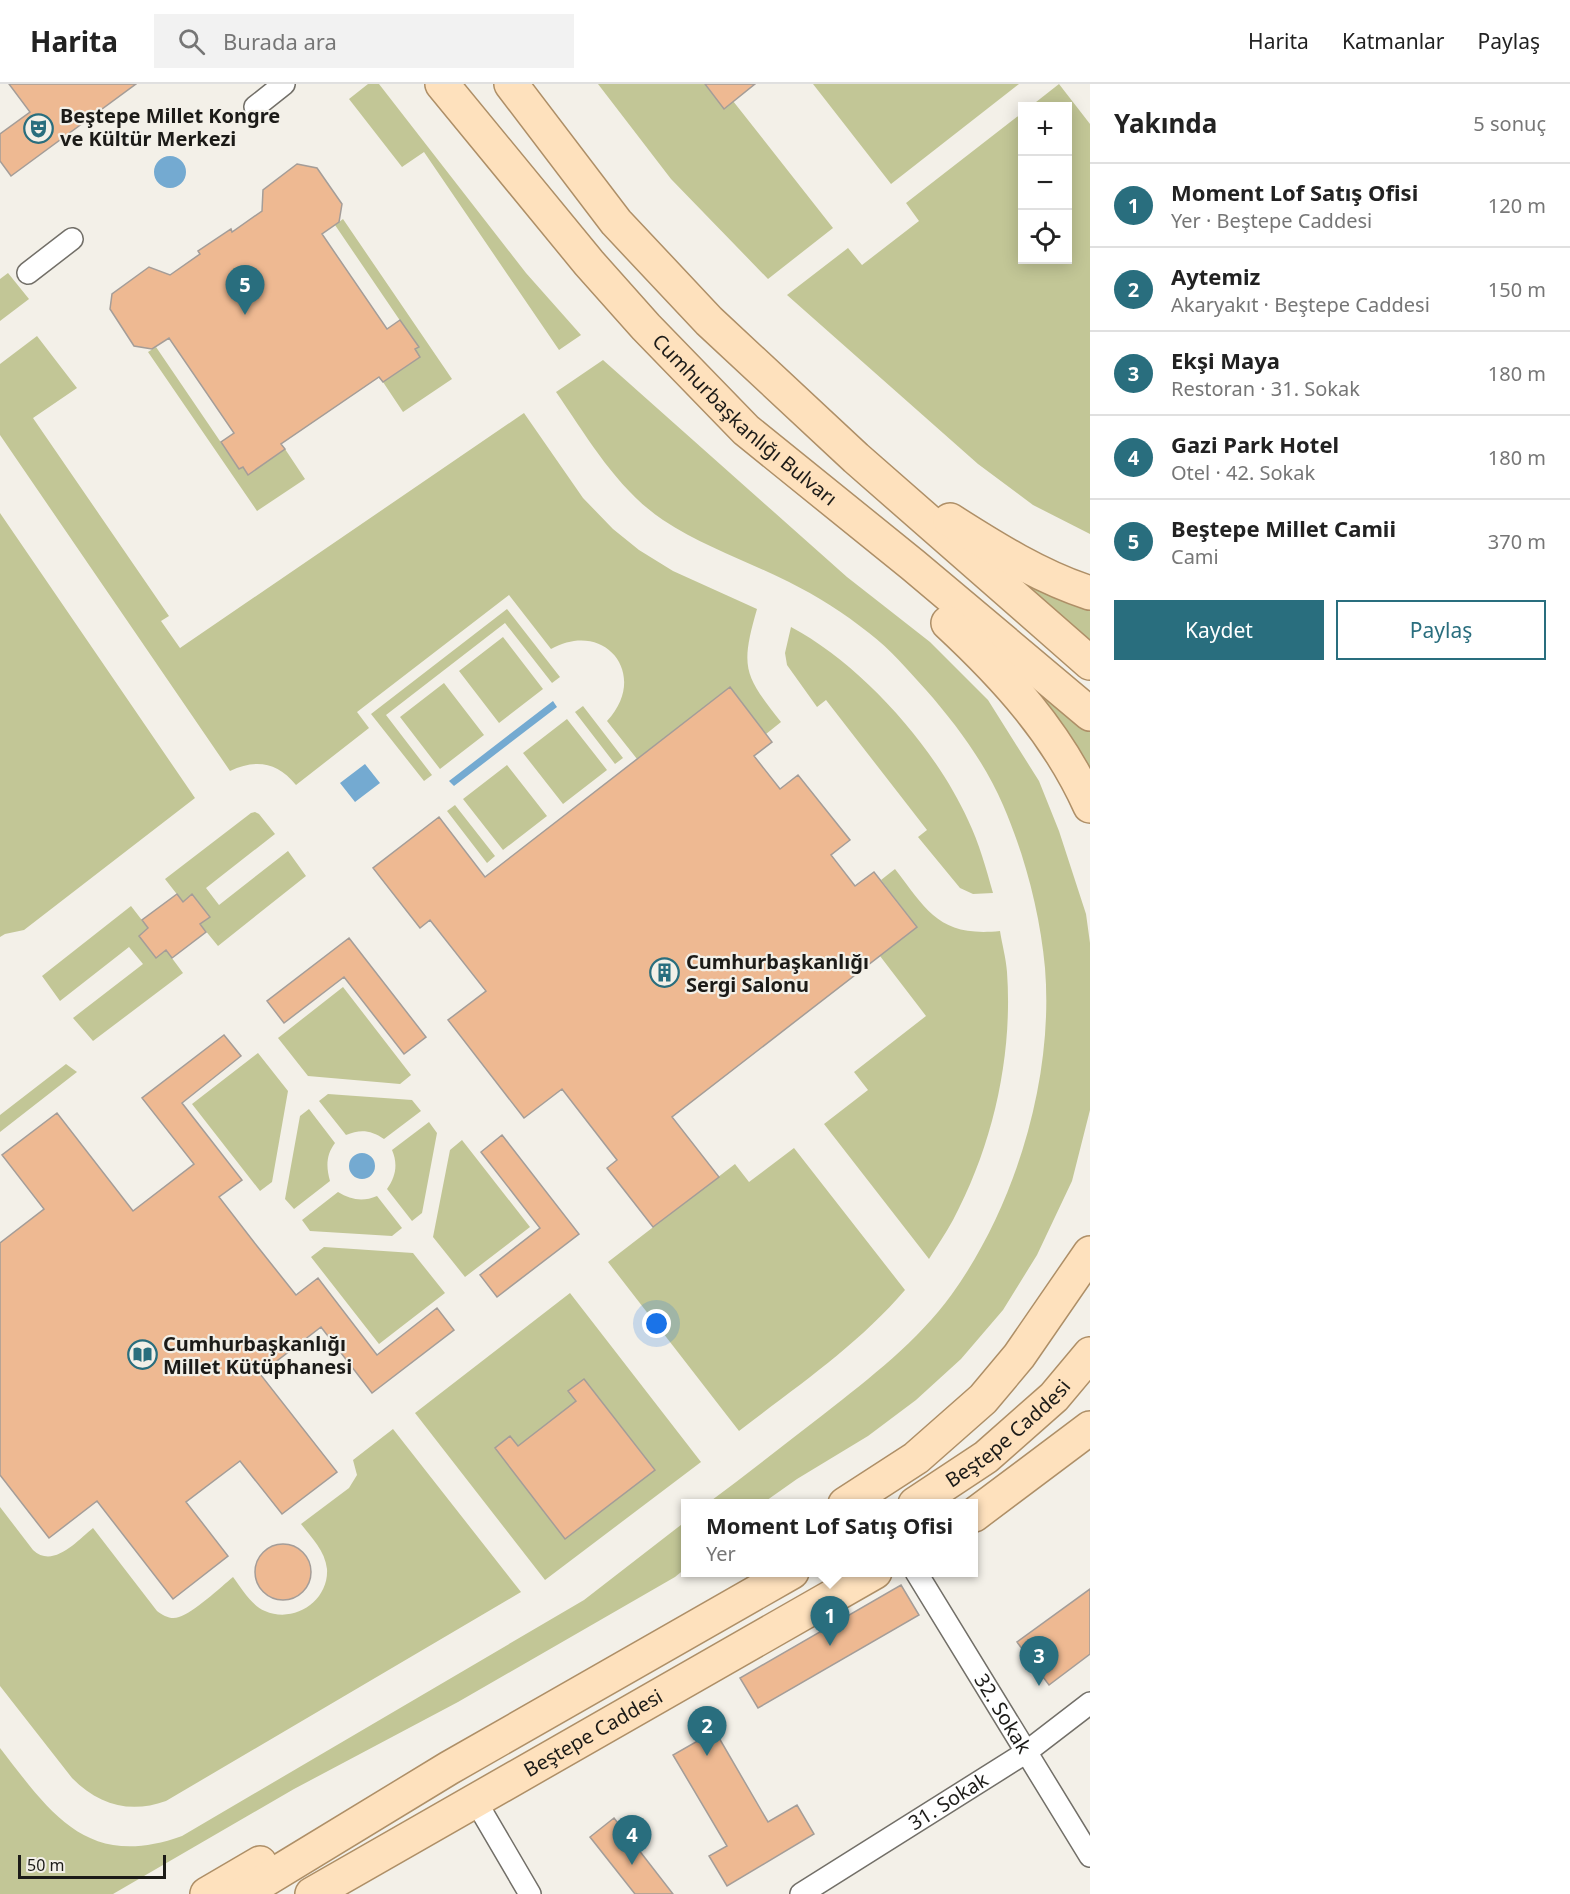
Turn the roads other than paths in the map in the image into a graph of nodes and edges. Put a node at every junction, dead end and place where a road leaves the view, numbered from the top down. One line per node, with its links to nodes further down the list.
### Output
1 (284, 84): 4 (street)
2 (442, 84): 7 (main road, Cumhurbaşkanlığı Bulvarı)
3 (511, 84): 8 (main road)
4 (255, 107)
5 (72, 239): 6 (street)
6 (28, 273)
7 (746, 430): 11 (main road, Cumhurbaşkanlığı Bulvarı); 12 (main road)
8 (856, 458): 9 (main road); 10 (main road)
9 (1090, 593)
10 (1090, 663)
11 (1090, 714)
12 (1090, 806)
13 (1090, 1253): 17 (main road)
14 (1090, 1354): 18 (main road, Beştepe Caddesi)
15 (1090, 1428): 19 (main road)
16 (1090, 1455): 20 (main road)
17 (851, 1499)
18 (921, 1499)
19 (978, 1512)
20 (978, 1513)
21 (742, 1577): 25 (main road)
22 (783, 1577): 25 (main road, Beştepe Caddesi)
23 (866, 1577): 29 (main road, Beştepe Caddesi)
24 (919, 1577): 27 (street, 32. Sokak)
25 (678, 1637): 28 (main road, Beştepe Caddesi)
26 (1090, 1703): 27 (street, 31. Sokak)
27 (1025, 1753): 30 (street, 32. Sokak); 36 (street, 31. Sokak)
28 (449, 1768): 31 (main road); 32 (main road, Beştepe Caddesi)
29 (475, 1800): 33 (main road, Beştepe Caddesi); 34 (main road); 35 (street)
30 (1090, 1856)
31 (207, 1894)
32 (243, 1894)
33 (312, 1894)
34 (357, 1894)
35 (530, 1894)
36 (801, 1894)

